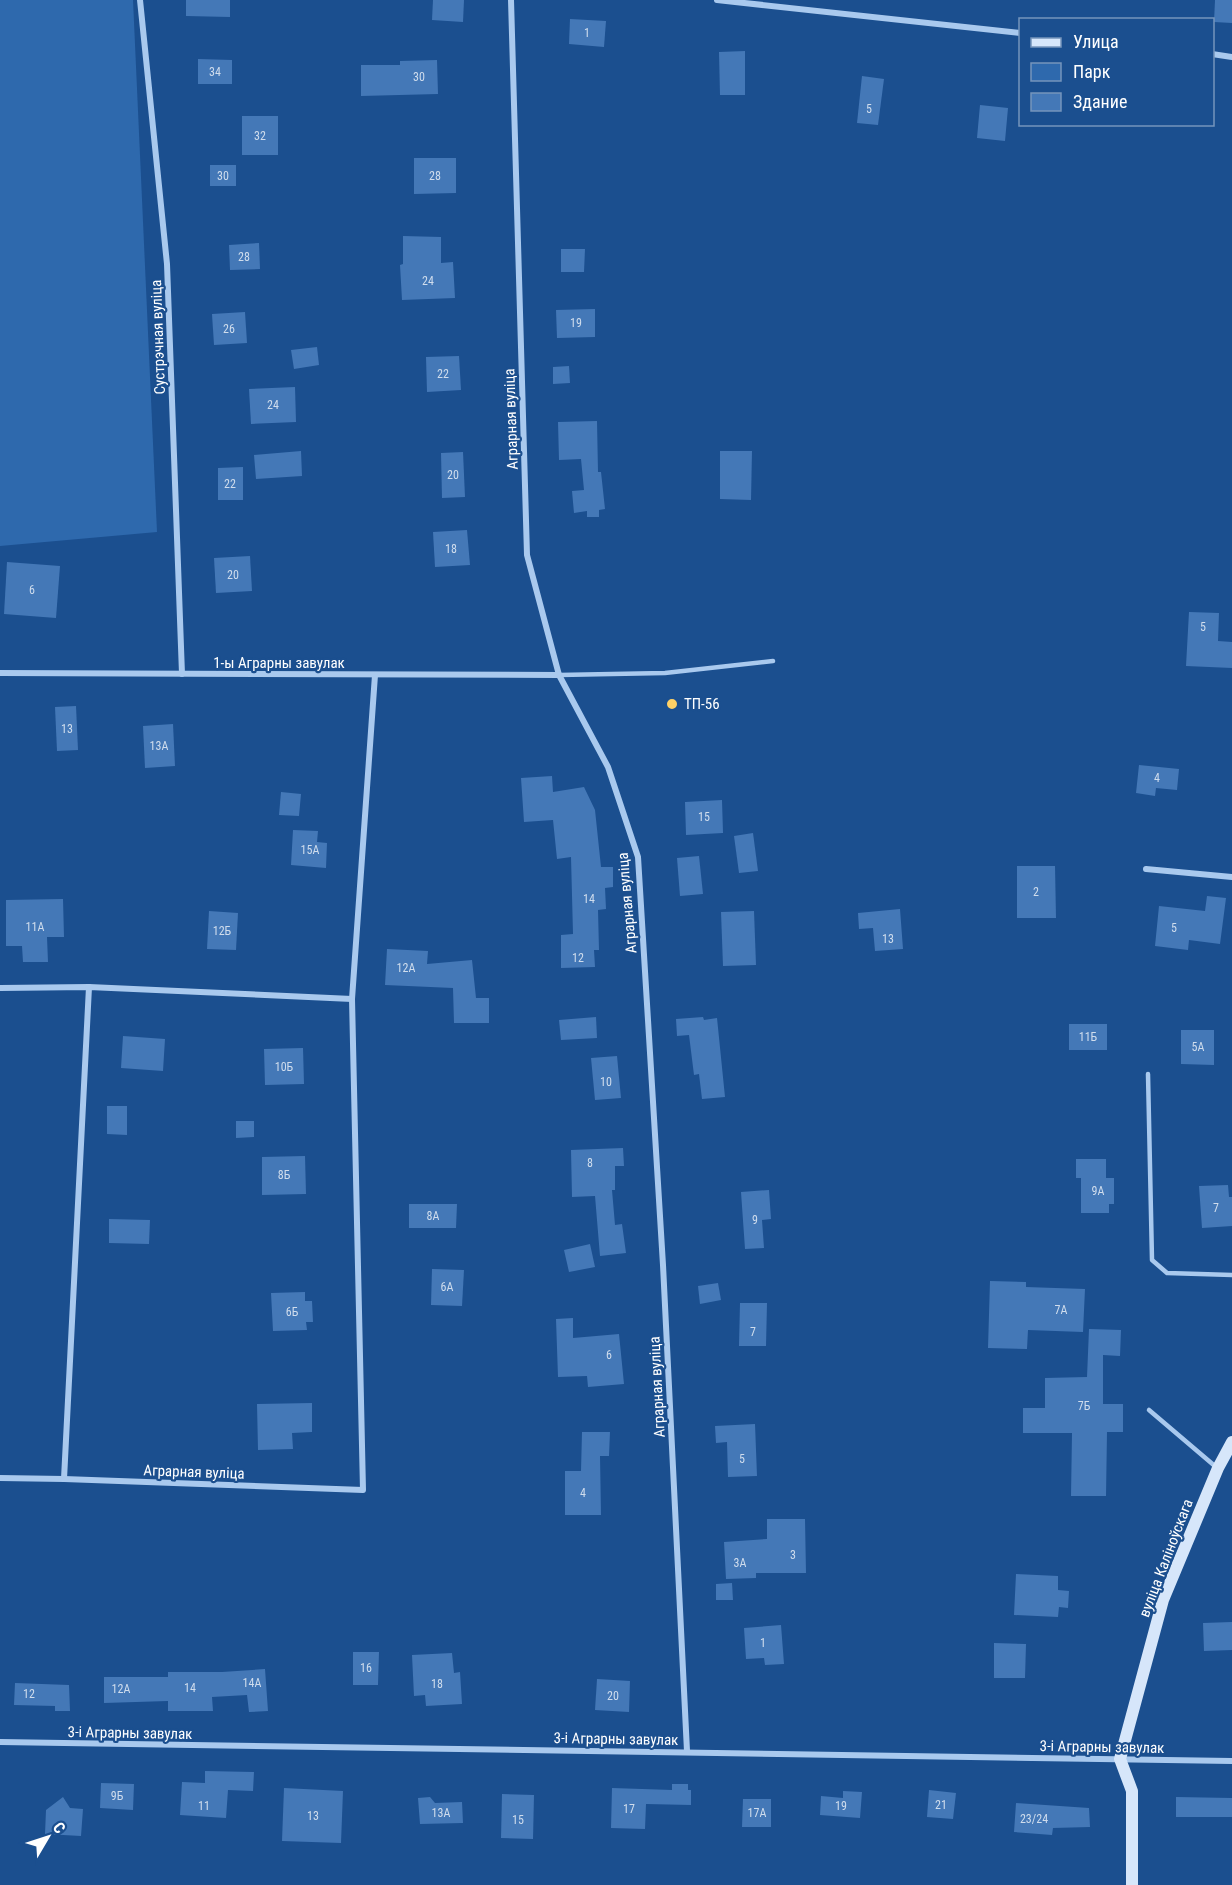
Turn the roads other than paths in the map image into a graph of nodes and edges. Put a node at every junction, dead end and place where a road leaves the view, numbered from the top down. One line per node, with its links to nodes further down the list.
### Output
1 (140, 0): 9 (street, Сустрэчная вуліца)
2 (511, 0): 11 (street, Аграрная вуліца)
3 (717, 0): 4 (street)
4 (1019, 33)
5 (1214, 54): 6 (street)
6 (1232, 57)
7 (773, 661): 11 (lane)
8 (0, 673): 9 (street, 1-ы Аграрны завулак)
9 (182, 674): 10 (street, 1-ы Аграрны завулак)
10 (375, 675): 11 (street, 1-ы Аграрны завулак); 16 (street, Аграрная вуліца)
11 (558, 675): 25 (street, Аграрная вуліца)
12 (1146, 868): 13 (street)
13 (1232, 877)
14 (89, 987): 15 (street); 16 (street); 23 (street)
15 (0, 988)
16 (352, 999): 23 (street, Аграрная вуліца)
17 (1148, 1074): 18 (lane)
18 (1232, 1275)
19 (1149, 1410): 21 (lane)
20 (1232, 1442): 21 (main road, вуліца Каліноўскага)
21 (1218, 1468): 26 (main road, вуліца Каліноўскага)
22 (0, 1478): 23 (street, Аграрная вуліца)
23 (64, 1479)
24 (0, 1742): 25 (street, 3-і Аграрны завулак)
25 (687, 1751): 26 (street, 3-і Аграрны завулак)
26 (1120, 1759): 27 (street, 3-і Аграрны завулак); 28 (main road)
27 (1232, 1761)
28 (1132, 1885)

